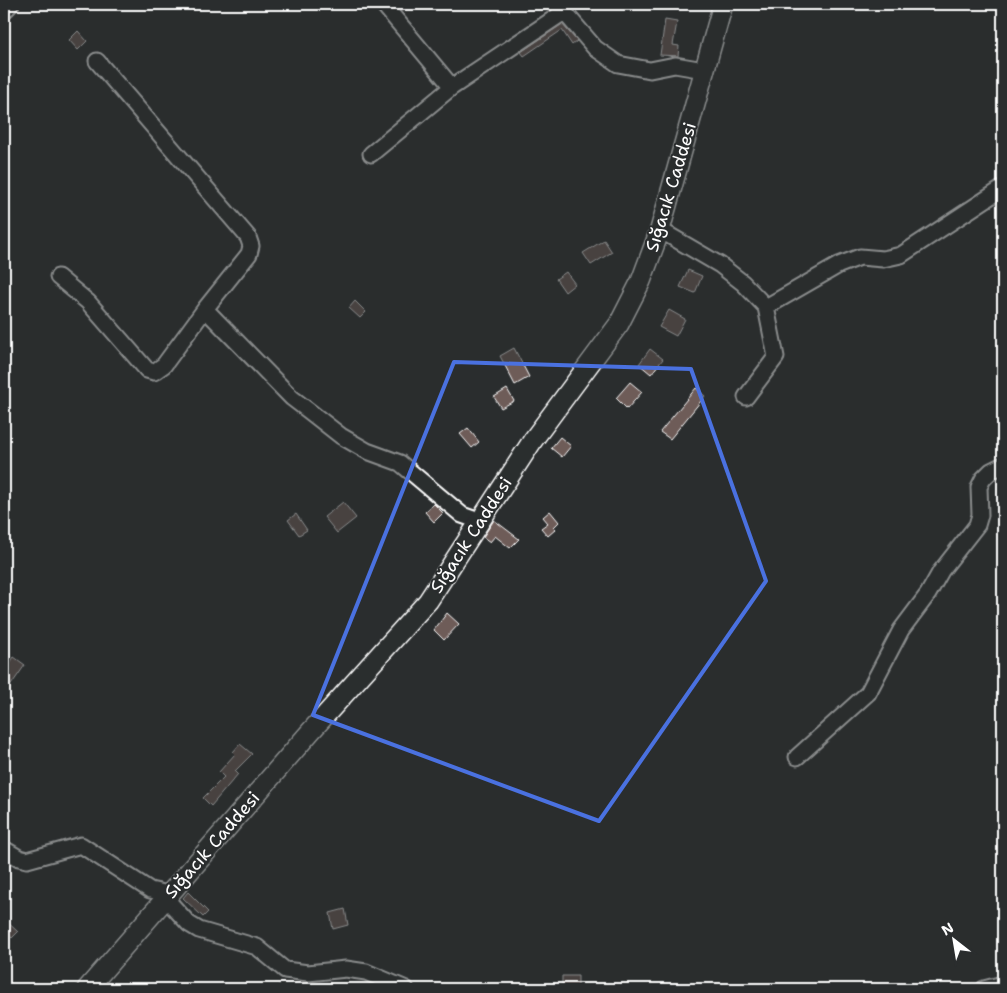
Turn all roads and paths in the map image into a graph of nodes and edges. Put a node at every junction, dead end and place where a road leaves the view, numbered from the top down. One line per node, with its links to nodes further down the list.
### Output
1 (11, 4): 5 (street)
2 (383, 4): 8 (street)
3 (723, 4): 7 (main road, Sığacık Caddesi)
4 (561, 8): 7 (street); 8 (street)
5 (4, 11)
6 (97, 61): 14 (street)
7 (704, 70): 11 (main road, Sığacık Caddesi)
8 (452, 87): 9 (street)
9 (371, 154)
10 (1003, 188): 13 (street)
11 (660, 230): 13 (street); 17 (main road, Sığacık Caddesi)
12 (58, 277): 14 (street)
13 (766, 307): 15 (street)
14 (205, 309): 17 (street)
15 (746, 397)
16 (1003, 465): 18 (street)
17 (479, 520): 20 (main road, Sığacık Caddesi)
18 (797, 757)
19 (4, 849): 20 (street)
20 (169, 894): 22 (main road, Sığacık Caddesi); 23 (street)
21 (1003, 984): 24 (street)
22 (87, 989)
23 (406, 989)
24 (984, 989)

